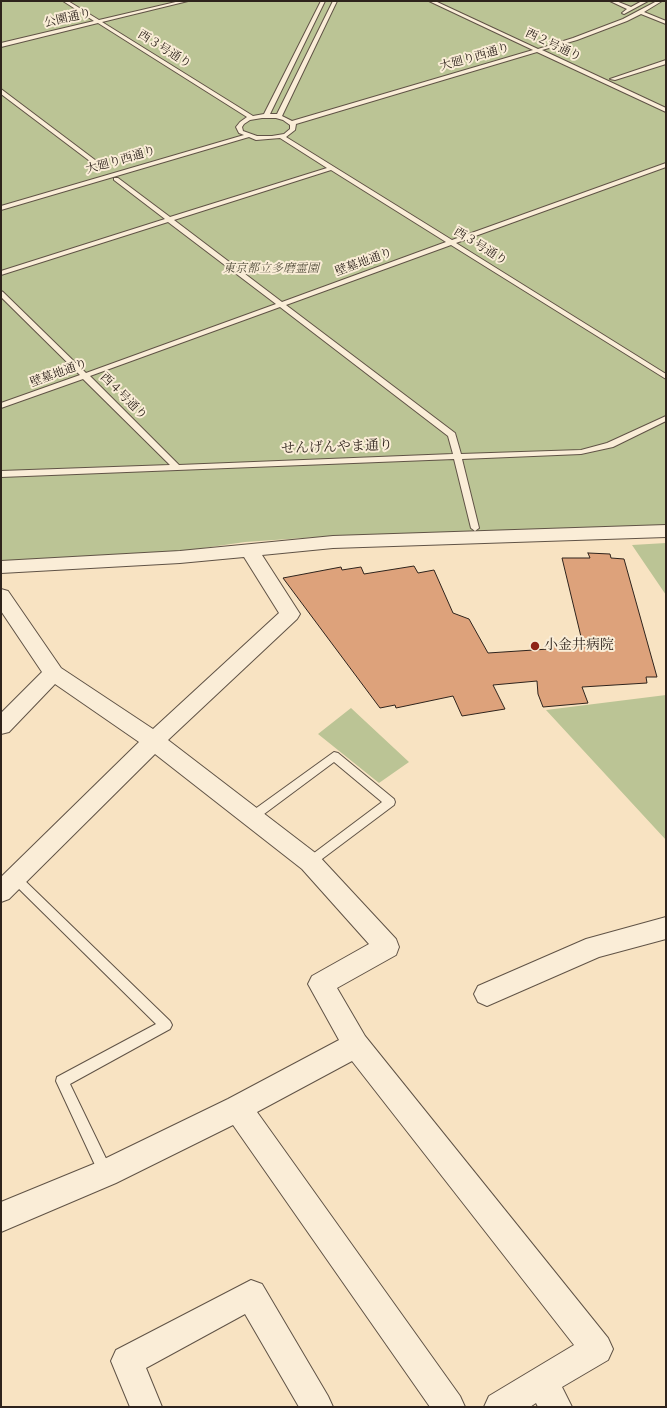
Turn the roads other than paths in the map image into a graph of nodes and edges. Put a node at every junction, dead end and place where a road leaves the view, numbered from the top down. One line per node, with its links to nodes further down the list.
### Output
1 (65, 1): 13 (lane, 西３号通り)
2 (186, 1): 13 (lane, 公園通り)
3 (434, 1): 20 (lane, 西２号通り)
4 (612, 1): 9 (lane)
5 (646, 1): 9 (lane, 大廻り西通り)
6 (660, 1): 10 (lane, 大廻り西通り)
7 (322, 3): 8 (lane); 16 (lane)
8 (334, 3): 17 (lane)
9 (631, 9): 11 (lane, 大廻り西通り)
10 (640, 12): 12 (lane, 大廻り西通り); 14 (lane)
11 (615, 17): 12 (lane); 15 (lane, 大廻り西通り)
12 (625, 20): 18 (lane, 大廻り西通り)
13 (98, 22): 19 (lane, 公園通り); 33 (lane, 西３号通り)
14 (666, 23)
15 (571, 34): 18 (lane); 20 (lane, 大廻り西通り)
16 (306, 36): 17 (lane); 23 (lane)
17 (317, 37): 24 (lane)
18 (580, 38): 21 (lane, 大廻り西通り)
19 (1, 45)
20 (531, 47): 21 (lane, 西２号通り); 25 (lane, 大廻り西通り)
21 (538, 51): 26 (lane, 大廻り西通り); 31 (lane, 西２号通り)
22 (666, 62): 27 (lane)
23 (288, 71): 24 (lane); 32 (lane)
24 (300, 72): 34 (lane)
25 (441, 73): 26 (lane); 29 (lane, 大廻り西通り)
26 (448, 77): 30 (lane, 大廻り西通り)
27 (613, 79)
28 (1, 91): 40 (lane)
29 (370, 94): 30 (lane); 34 (lane, 大廻り西通り)
30 (378, 98): 35 (lane, 大廻り西通り)
31 (666, 110)
32 (266, 116): 33 (lane); 34 (lane)
33 (252, 118): 36 (lane)
34 (282, 118): 35 (lane)
35 (292, 123): 38 (lane)
36 (241, 131): 37 (lane); 43 (lane, 大廻り西通り)
37 (248, 136): 38 (lane); 44 (lane, 大廻り西通り)
38 (282, 136): 41 (lane, 西３号通り)
39 (666, 165): 48 (lane, 壁墓地通り)
40 (101, 167)
41 (332, 168): 47 (lane); 48 (lane, 西３号通り)
42 (116, 179): 47 (lane)
43 (73, 180): 44 (lane); 45 (lane, 大廻り西通り)
44 (79, 185): 46 (lane, 大廻り西通り)
45 (1, 201)
46 (1, 208)
47 (170, 220): 49 (lane); 51 (lane)
48 (452, 243): 51 (lane, 壁墓地通り); 53 (lane, 西３号通り)
49 (1, 273)
50 (1, 293): 52 (lane, 西４号通り)
51 (281, 305): 52 (lane, 壁墓地通り); 56 (lane)
52 (85, 376): 54 (lane, 壁墓地通り); 57 (lane, 西４号通り)
53 (666, 376)
54 (1, 406)
55 (666, 418): 56 (lane, せんげんやま通り)
56 (457, 457): 57 (lane, せんげんやま通り); 59 (lane)
57 (178, 467): 58 (lane, せんげんやま通り)
58 (1, 474)
59 (474, 528)
60 (666, 531): 61 (street)
61 (249, 550): 62 (street); 66 (street)
62 (1, 566)
63 (1, 596): 64 (street)
64 (54, 673): 65 (street); 66 (street)
65 (1, 726)
66 (154, 741): 67 (street); 69 (street)
67 (252, 817): 68 (street); 68 (lane)
68 (310, 862): 72 (street)
69 (8, 885): 74 (lane)
70 (666, 928): 71 (street)
71 (487, 994)
72 (356, 1045): 73 (street); 76 (street)
73 (238, 1108): 74 (street); 79 (street)
74 (106, 1173): 75 (street)
75 (1, 1217)
76 (549, 1395): 80 (street)
77 (146, 1407): 78 (street)
78 (317, 1407)
79 (449, 1407)
80 (500, 1407)

